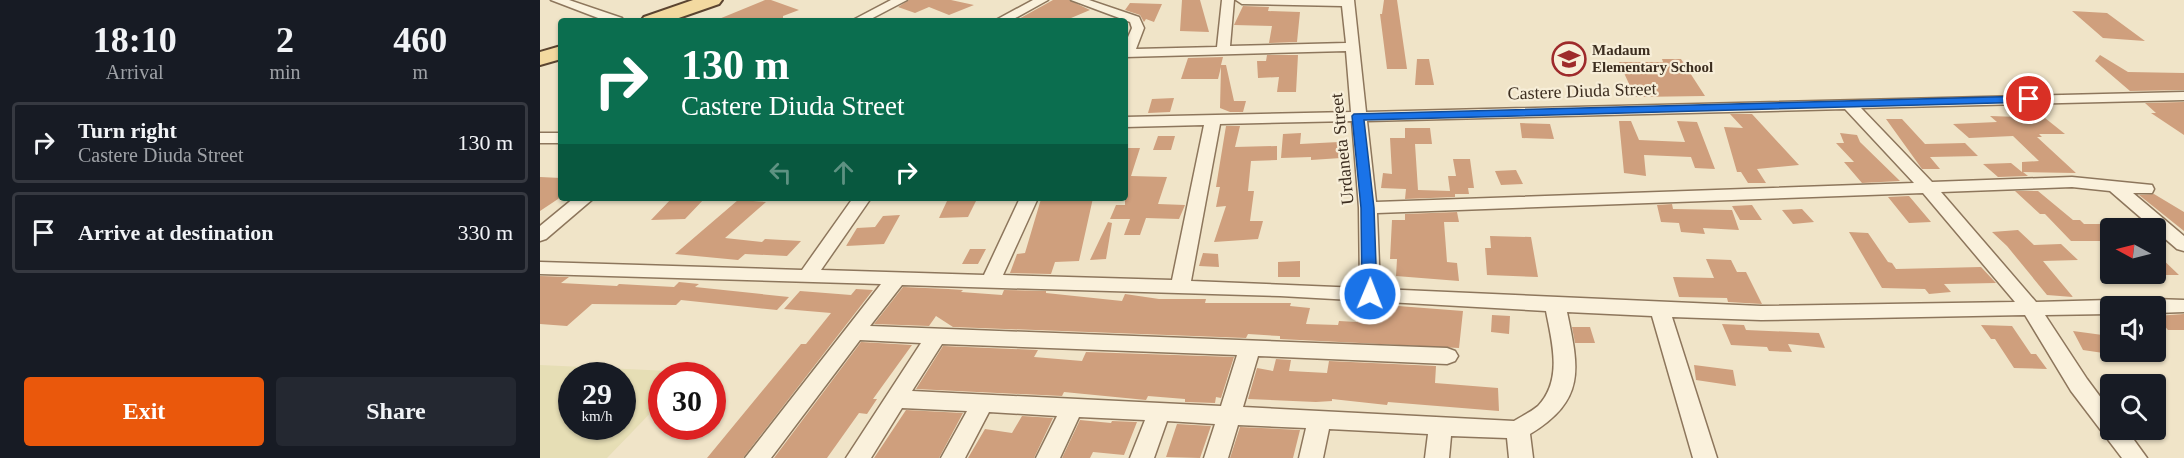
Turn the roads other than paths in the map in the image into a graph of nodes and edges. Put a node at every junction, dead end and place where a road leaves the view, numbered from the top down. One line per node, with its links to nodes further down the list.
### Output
1 (557, 0): 9 (street)
2 (712, 0): 10 (main road)
3 (901, 0): 11 (street)
4 (1077, 0): 15 (street)
5 (1228, 0): 14 (street)
6 (1242, 0): 8 (street)
7 (1037, 1): 12 (street)
8 (1348, 1): 13 (street, Urdaneta Street)
9 (609, 18)
10 (660, 18)
11 (863, 18)
12 (1006, 18)
13 (1352, 47): 14 (street); 21 (street, Urdaneta Street)
14 (1223, 50): 17 (street)
15 (1128, 51)
16 (558, 53): 18 (main road)
17 (1128, 53)
18 (540, 59)
19 (2184, 96): 20 (street, Castere Diuda Street)
20 (1848, 103): 21 (street, Castere Diuda Street); 26 (street)
21 (1358, 116): 22 (street, Castere Diuda Street); 32 (street, Urdaneta Street)
22 (1213, 120): 23 (street, Castere Diuda Street); 39 (street)
23 (1128, 122)
24 (540, 138): 25 (street)
25 (558, 138)
26 (1928, 188): 27 (street); 32 (street); 45 (street)
27 (2117, 188): 28 (street); 34 (street)
28 (2146, 189)
29 (581, 201): 33 (street)
30 (860, 201): 36 (street)
31 (1028, 201): 38 (street)
32 (1368, 208): 40 (street, Urdaneta Street)
33 (540, 235)
34 (2184, 245)
35 (540, 268): 36 (street)
36 (807, 276): 37 (street)
37 (896, 279): 38 (street); 47 (street)
38 (992, 281): 39 (street)
39 (1180, 287): 40 (street)
40 (1370, 294): 41 (street)
41 (1555, 304): 46 (street); 59 (street)
42 (2100, 306): 45 (street)
43 (2166, 306): 44 (street)
44 (2180, 306)
45 (2030, 308): 46 (street); 55 (street)
46 (1660, 310): 70 (street)
47 (854, 333): 48 (street); 61 (street)
48 (936, 336): 49 (street); 51 (street)
49 (1250, 348): 50 (street); 56 (street)
50 (1447, 356)
51 (898, 399): 52 (street); 62 (street)
52 (983, 403): 53 (street); 63 (street)
53 (1072, 408): 54 (street); 64 (street)
54 (1159, 412): 56 (street); 65 (street)
55 (2100, 412)
56 (1229, 416): 57 (street); 66 (street)
57 (1319, 420): 58 (street); 67 (street)
58 (1440, 427): 59 (street); 68 (street)
59 (1518, 430): 69 (street)
60 (2122, 440): 71 (street)
61 (757, 458)
62 (858, 458)
63 (953, 458)
64 (1048, 458)
65 (1142, 458)
66 (1216, 458)
67 (1311, 458)
68 (1437, 458)
69 (1521, 458)
70 (1705, 458)
71 (2135, 458)

